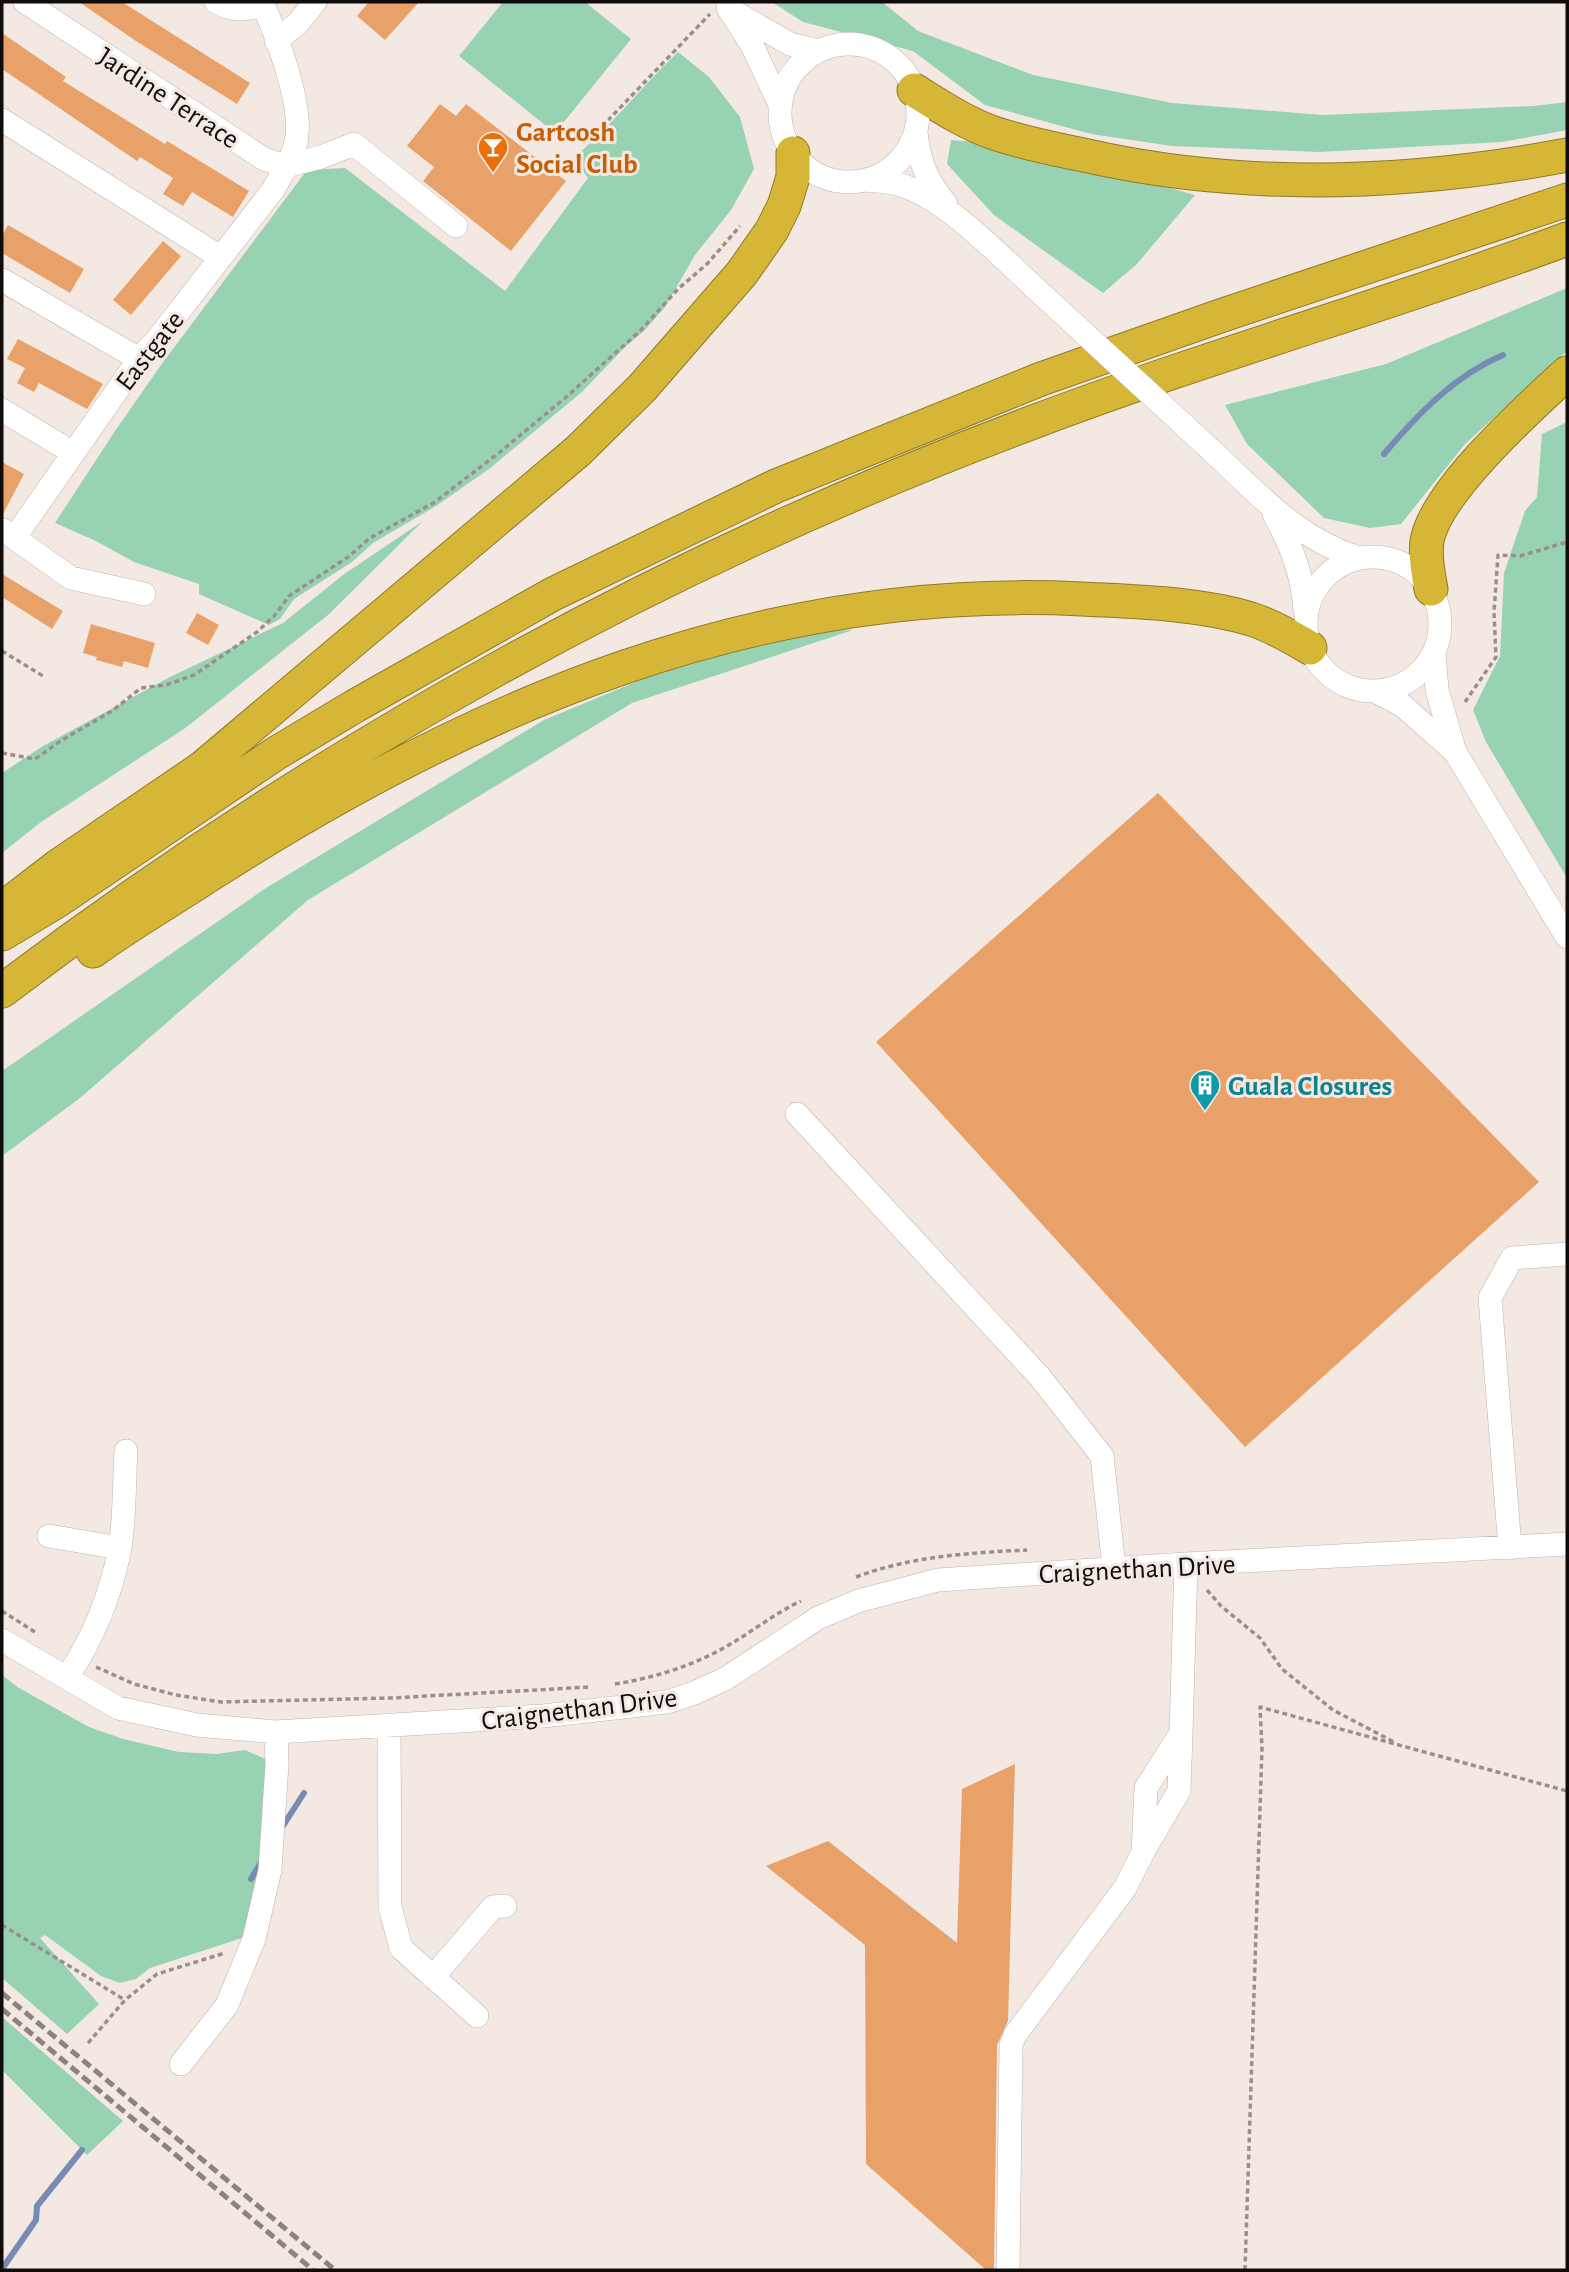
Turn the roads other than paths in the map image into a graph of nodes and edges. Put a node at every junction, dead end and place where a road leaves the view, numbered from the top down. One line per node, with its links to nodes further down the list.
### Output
1 (25, 2): 14 (street, Jardine Terrace)
2 (216, 2): 4 (street)
3 (315, 2): 6 (street)
4 (262, 4): 6 (street, Eastgate)
5 (721, 7): 7 (street); 9 (street)
6 (276, 41): 14 (street, Eastgate)
7 (818, 51): 8 (street); 9 (street)
8 (915, 90): 11 (street); 13 (highway)
9 (780, 105): 12 (street)
10 (2, 120): 20 (street)
11 (916, 132): 15 (street); 17 (street)
12 (793, 153): 15 (street); 35 (highway)
13 (1567, 155)
14 (286, 166): 18 (street); 20 (street, Eastgate)
15 (864, 180): 17 (street)
16 (1567, 200): 36 (highway)
17 (961, 222): 26 (street, bridge)
18 (456, 226)
19 (1567, 239): 38 (highway)
20 (220, 257): 22 (street, Eastgate)
21 (2, 280): 22 (street)
22 (139, 359): 27 (street, Eastgate)
23 (1567, 373): 29 (highway)
24 (2, 410): 25 (street)
25 (60, 445)
26 (1271, 508): 28 (street); 31 (street)
27 (8, 533): 30 (street)
28 (1359, 558): 29 (street); 31 (street)
29 (1431, 589): 32 (street)
30 (144, 594)
31 (1308, 632): 33 (street); 39 (highway)
32 (1434, 653): 33 (street); 34 (street)
33 (1375, 691): 34 (street)
34 (1455, 752): 37 (street)
35 (2, 909)
36 (2, 934)
37 (1567, 937)
38 (2, 991)
39 (2, 1016)
40 (797, 1114): 48 (street)
41 (1567, 1254): 46 (street)
42 (125, 1451): 45 (street)
43 (49, 1536): 45 (street)
44 (1567, 1544): 46 (street, Craignethan Drive)
45 (120, 1548): 50 (street)
46 (1510, 1548): 47 (street, Craignethan Drive)
47 (1186, 1564): 48 (street, Craignethan Drive); 57 (street)
48 (1114, 1568): 51 (street, Craignethan Drive)
49 (2, 1640): 50 (street, Craignethan Drive)
50 (73, 1668): 52 (street, Craignethan Drive)
51 (390, 1725): 52 (street, Craignethan Drive); 54 (street)
52 (276, 1732): 56 (street)
53 (505, 1906): 54 (street)
54 (433, 1977): 55 (street)
55 (477, 2016)
56 (181, 2064)
57 (1008, 2270)

